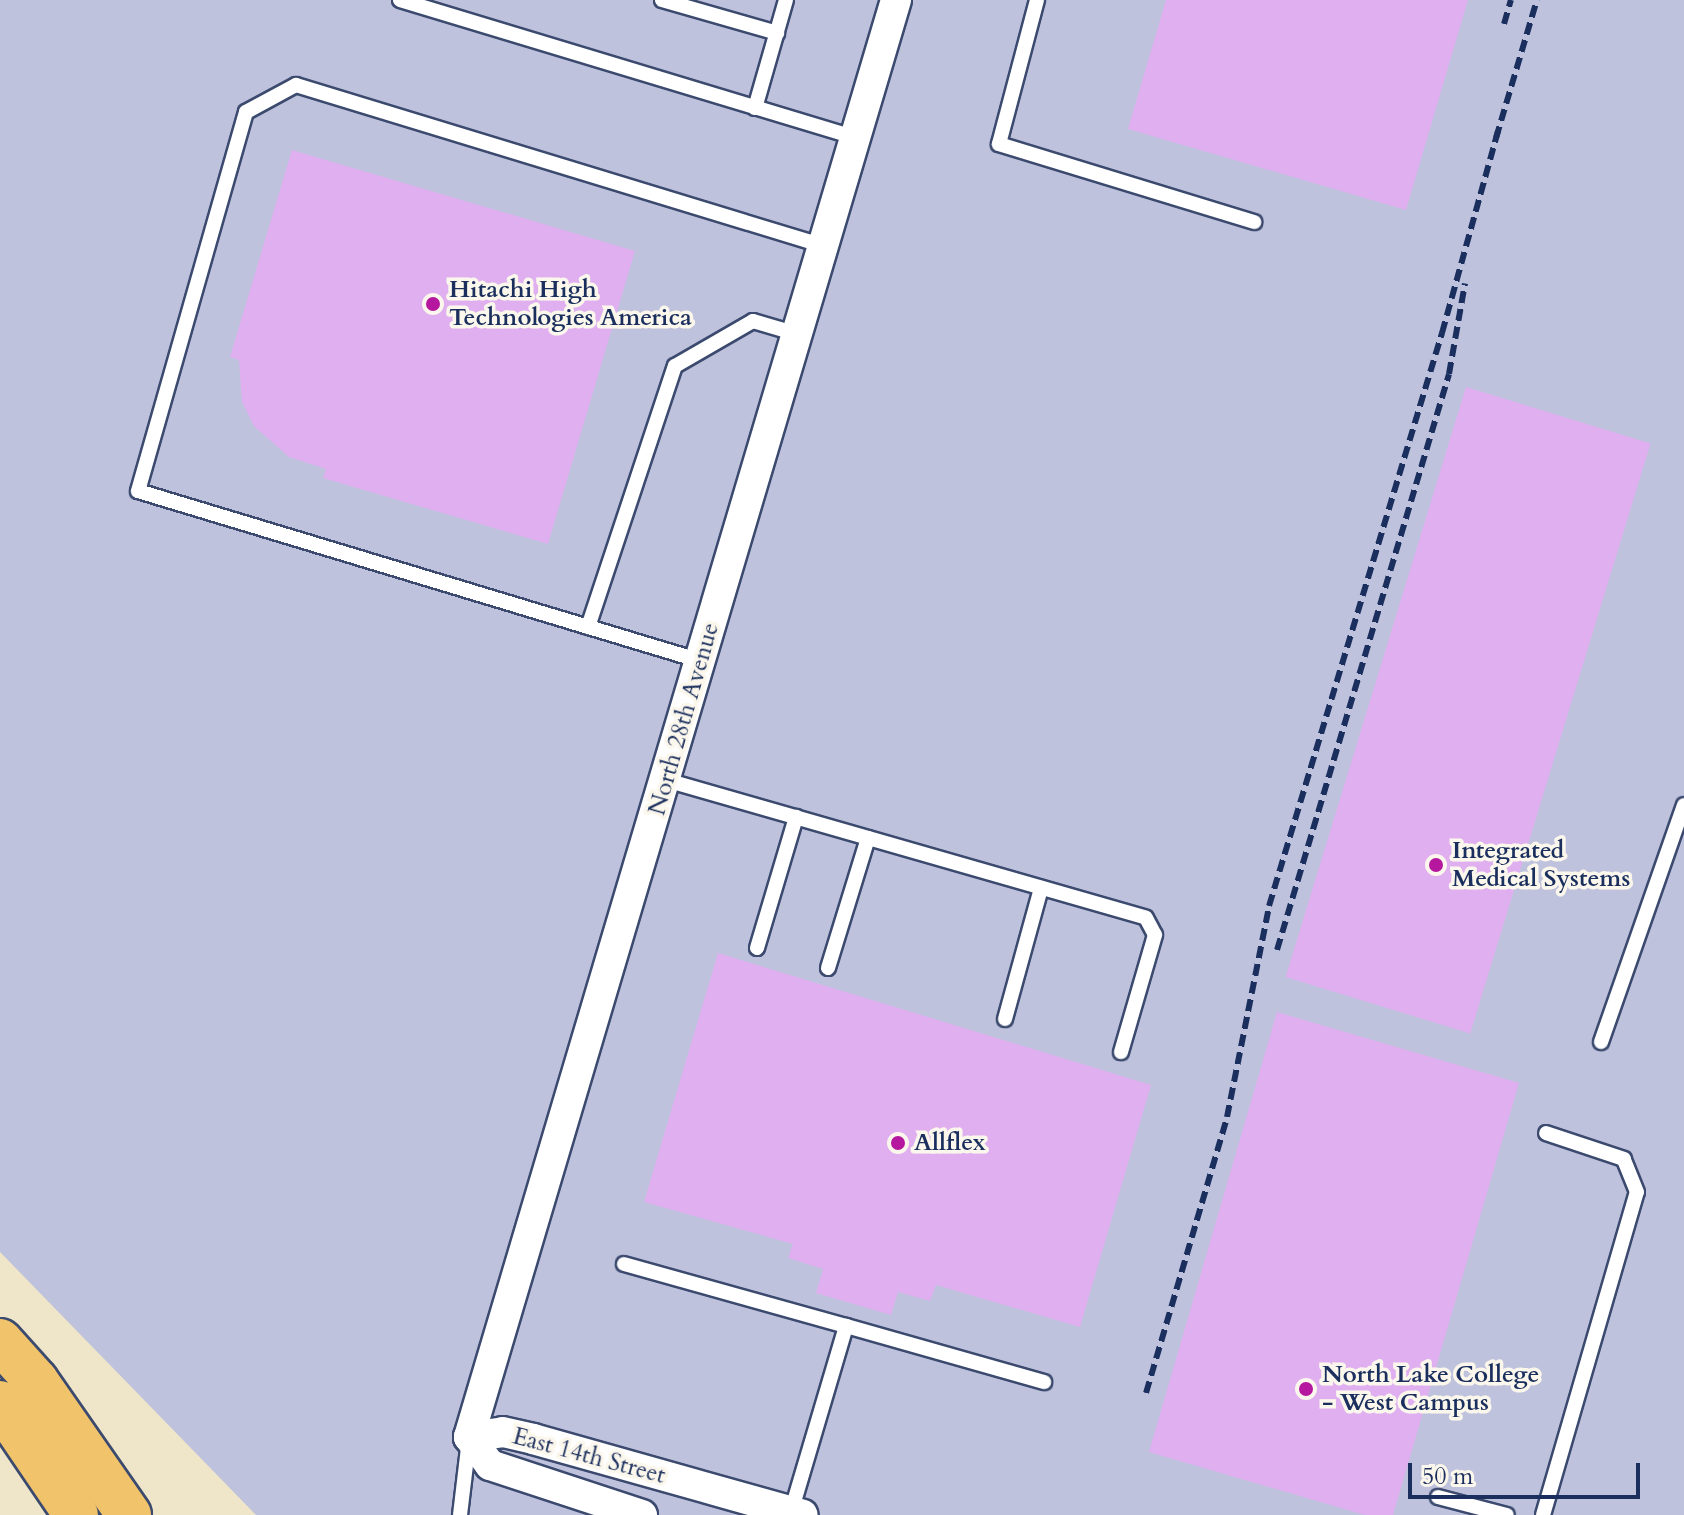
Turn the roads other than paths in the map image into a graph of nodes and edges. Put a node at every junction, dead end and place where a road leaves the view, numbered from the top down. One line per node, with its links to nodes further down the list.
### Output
1 (400, 0): 8 (lane)
2 (662, 0): 6 (lane)
3 (786, 0): 7 (lane)
4 (896, 0): 9 (street, North 28th Avenue)
5 (1037, 0): 10 (lane)
6 (703, 6): 7 (lane)
7 (777, 33): 8 (lane)
8 (755, 108): 9 (lane)
9 (856, 138): 11 (street, North 28th Avenue)
10 (1254, 222)
11 (824, 246): 12 (street, North 28th Avenue); 13 (lane)
12 (798, 334): 13 (lane); 14 (street, North 28th Avenue)
13 (588, 627): 14 (lane)
14 (701, 661): 15 (street, North 28th Avenue)
15 (666, 780): 17 (lane); 31 (street, North 28th Avenue)
16 (1684, 805): 23 (lane)
17 (796, 817): 18 (lane); 20 (lane)
18 (868, 838): 19 (lane); 21 (lane)
19 (1041, 888): 22 (lane); 24 (lane)
20 (757, 948)
21 (828, 968)
22 (1005, 1019)
23 (1601, 1042)
24 (1121, 1052)
25 (1546, 1133): 39 (lane)
26 (624, 1264): 27 (lane)
27 (846, 1326): 29 (lane); 33 (lane)
28 (0, 1341): 35 (highway)
29 (1044, 1382)
30 (0, 1403): 34 (highway)
31 (469, 1437): 33 (street, East 14th Street); 36 (lane); 37 (street, East 14th Street)
32 (1438, 1497): 38 (lane)
33 (797, 1513)
34 (76, 1515)
35 (129, 1515)
36 (460, 1515)
37 (642, 1515)
38 (1507, 1515)
39 (1543, 1515)

